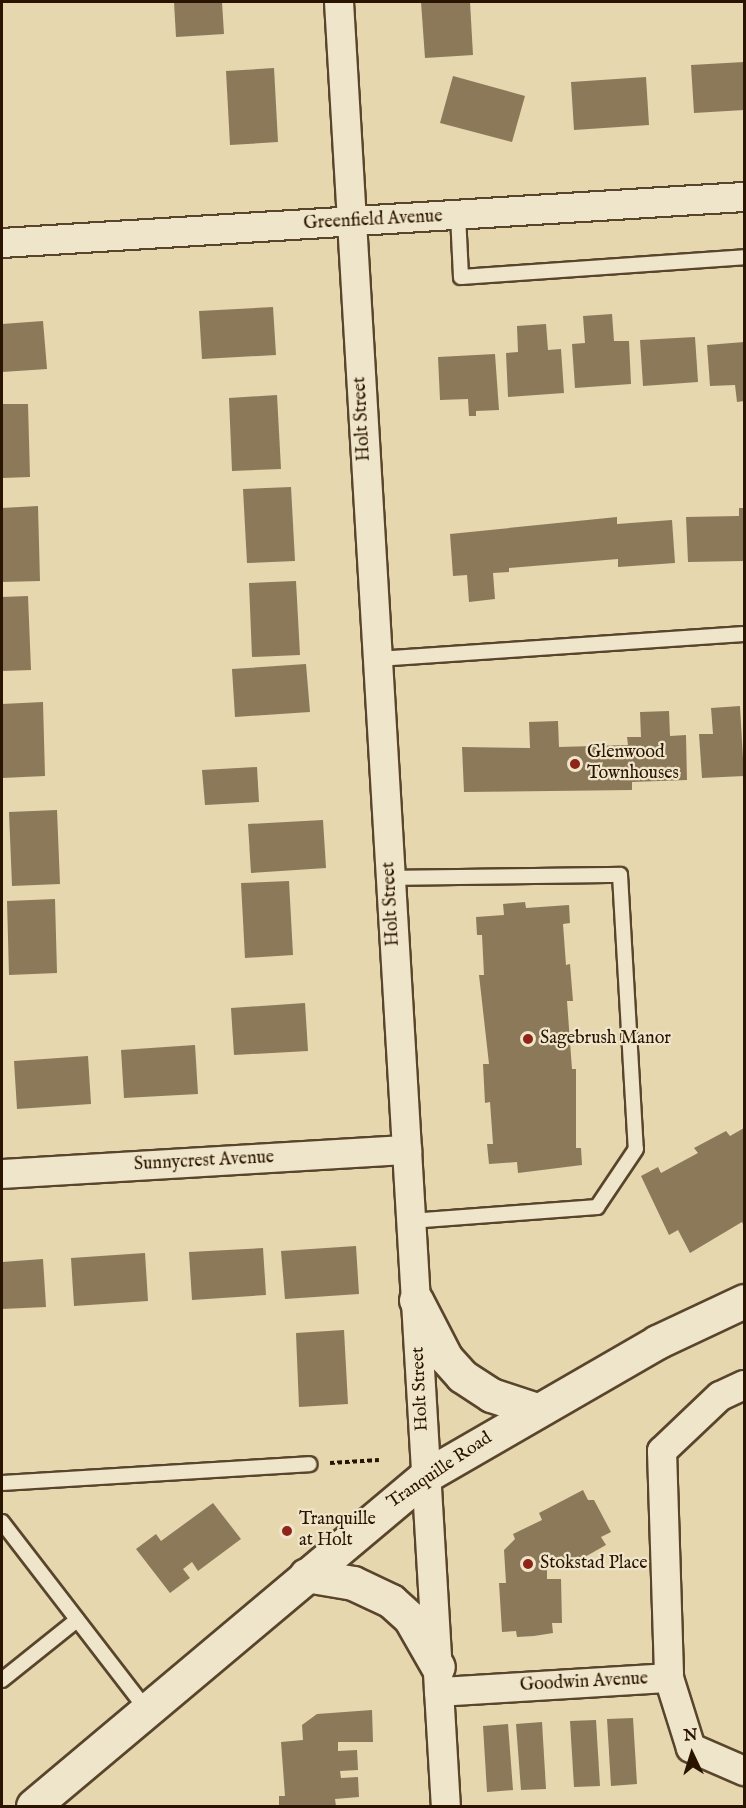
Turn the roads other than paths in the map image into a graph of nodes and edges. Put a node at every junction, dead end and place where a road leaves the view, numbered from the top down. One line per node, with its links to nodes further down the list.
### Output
1 (339, 2): 4 (street, Holt Street)
2 (744, 198): 3 (street, Greenfield Avenue)
3 (458, 215): 4 (street, Greenfield Avenue); 6 (lane)
4 (351, 222): 5 (street, Greenfield Avenue); 8 (street, Holt Street)
5 (2, 243)
6 (744, 257)
7 (744, 633): 8 (lane)
8 (377, 659): 9 (street, Holt Street)
9 (391, 878): 10 (street, Holt Street); 12 (lane)
10 (407, 1150): 11 (street, Sunnycrest Avenue); 12 (street, Holt Street)
11 (2, 1174)
12 (411, 1221): 13 (street, Holt Street)
13 (416, 1300): 16 (main road); 18 (street, Holt Street)
14 (744, 1301): 16 (main road, Tranquille Road)
15 (744, 1385): 23 (street)
16 (537, 1410): 18 (main road, Tranquille Road)
17 (309, 1464): 19 (lane)
18 (427, 1475): 21 (main road, Tranquille Road); 24 (street, Holt Street)
19 (2, 1484)
20 (2, 1522): 22 (lane)
21 (306, 1575): 24 (main road); 26 (main road, Tranquille Road)
22 (77, 1620): 25 (lane); 26 (lane)
23 (669, 1678): 24 (street, Goodwin Avenue); 27 (street, Goodwin Avenue)
24 (439, 1679): 29 (street, Holt Street)
25 (2, 1680)
26 (147, 1710): 28 (main road, Tranquille Road)
27 (744, 1771)
28 (33, 1806)
29 (446, 1806)

